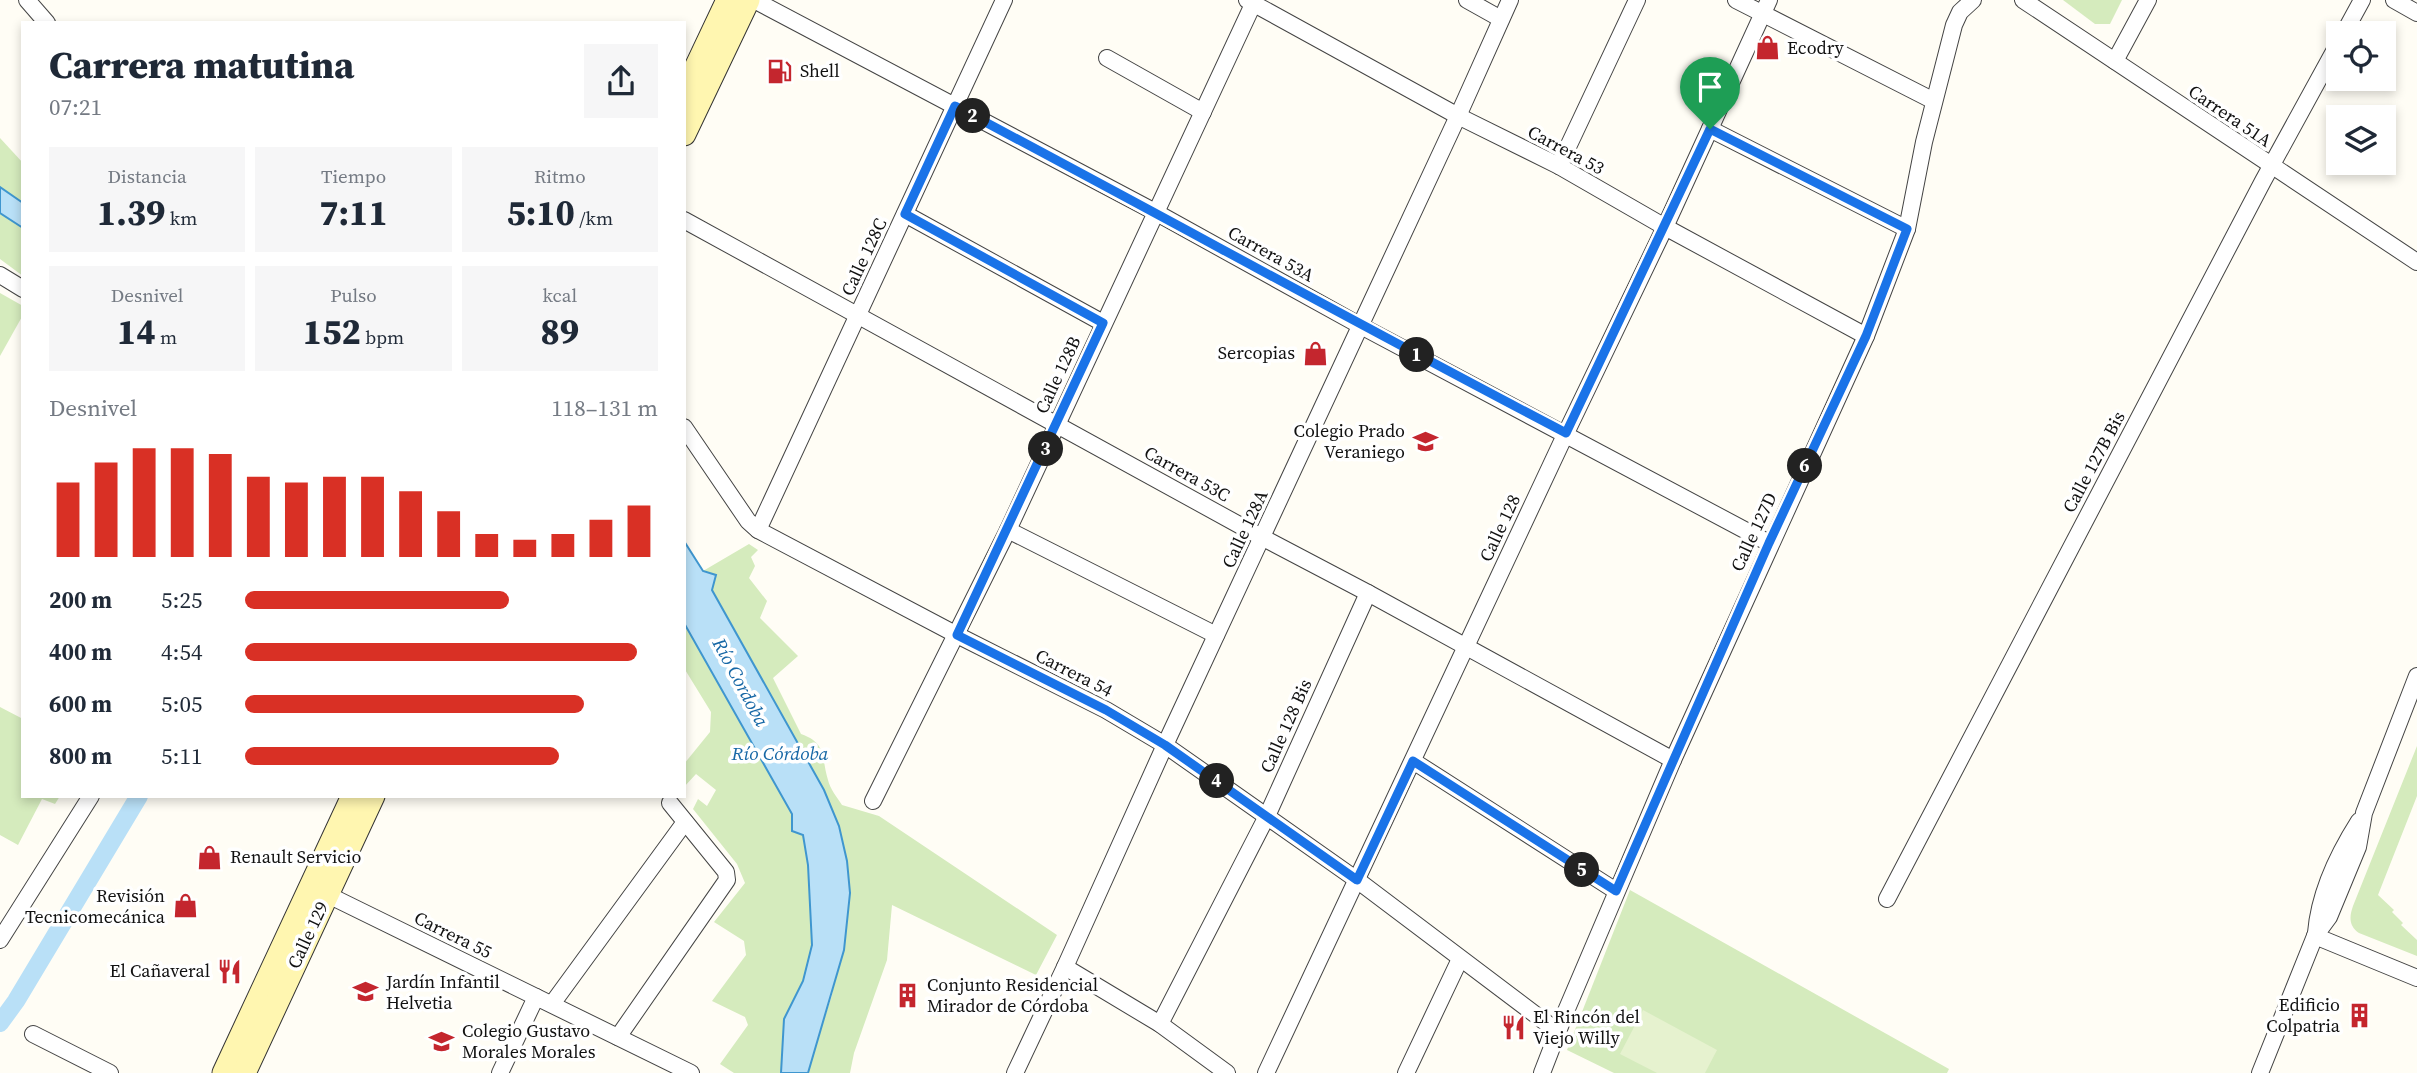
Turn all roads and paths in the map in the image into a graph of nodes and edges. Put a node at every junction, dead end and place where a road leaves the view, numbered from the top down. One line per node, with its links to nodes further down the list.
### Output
1 (27, 0): 19 (street)
2 (728, 0): 24 (main road)
3 (748, 0): 30 (main road)
4 (754, 0): 26 (street, Carrera 53A)
5 (1004, 0): 26 (street, Calle 128C)
6 (1466, 0): 18 (street)
7 (1510, 0): 18 (street, Calle 128A)
8 (1637, 0): 31 (street)
9 (1736, 0): 16 (street)
10 (1973, 0): 25 (street, Calle 127D)
11 (2022, 0): 22 (street, Carrera 51A)
12 (2148, 0): 22 (street)
13 (2362, 0): 20 (street)
14 (2394, 0): 17 (street)
15 (1252, 1): 27 (street, Calle 128B); 28 (street, Carrera 53)
16 (1766, 7): 25 (street); 29 (street, Calle 128)
17 (2417, 13)
18 (1501, 19): 28 (street, Calle 128A)
19 (45, 21)
20 (2351, 21)
21 (1107, 58): 27 (street)
22 (2115, 61): 32 (street, Carrera 51A)
23 (2326, 66): 32 (street, Calle 127B Bis)
24 (686, 89)
25 (1934, 101): 37 (street, Calle 127D)
26 (955, 106): 33 (street, Carrera 53A); 34 (street, Calle 128C)
27 (1203, 111): 33 (street, Calle 128B)
28 (1458, 116): 31 (street, Carrera 53); 43 (street, Calle 128A)
29 (1710, 129): 36 (street, Calle 128); 37 (street)
30 (686, 130)
31 (1559, 166): 36 (street, Carrera 53)
32 (2271, 167): 38 (street, Carrera 51A); 70 (street, Calle 127B Bis)
33 (1157, 213): 42 (street, Calle 128B); 43 (street, Carrera 53A)
34 (905, 214): 41 (street, Calle 128C); 42 (street)
35 (686, 221): 41 (street, Carrera 53C)
36 (1665, 227): 44 (street, Carrera 53); 47 (street, Calle 128)
37 (1907, 229): 44 (street, Calle 127D)
38 (2417, 262)
39 (0, 275): 40 (street)
40 (21, 288)
41 (858, 315): 45 (street, Carrera 53C); 48 (street, Calle 128C)
42 (1103, 323): 45 (street, Calle 128B)
43 (1361, 326): 47 (street, Carrera 53A); 50 (street, Calle 128A)
44 (1866, 336): 51 (street, Calle 127D)
45 (1057, 424): 49 (street, Calle 128B); 50 (street, Carrera 53C)
46 (686, 430): 48 (street, Carrera 54)
47 (1566, 433): 51 (street, Carrera 53A); 55 (street, Calle 128)
48 (758, 530): 53 (street, Carrera 54)
49 (1008, 530): 53 (street, Calle 128B); 54 (street)
50 (1262, 538): 52 (street, Carrera 53C); 54 (street, Calle 128A)
51 (1769, 543): 58 (street, Calle 127D)
52 (1368, 593): 55 (street, Carrera 53C); 65 (street, Calle 128 Bis)
53 (957, 635): 57 (street, Carrera 54); 63 (street, Calle 128B)
54 (1216, 635): 57 (street, Calle 128A)
55 (1466, 646): 58 (street, Carrera 53C); 59 (street, Calle 128)
56 (2417, 676): 71 (street)
57 (1165, 745): 65 (street, Carrera 54); 74 (street, Calle 128A)
58 (1673, 760): 69 (street, Calle 127D)
59 (1413, 761): 67 (street, Calle 128); 69 (street)
60 (90, 798): 72 (street)
61 (352, 798): 68 (main road, Calle 129)
62 (372, 798): 68 (main road, Calle 129)
63 (873, 802)
64 (670, 803): 66 (street)
65 (1267, 816): 67 (street, Carrera 54); 78 (street, Calle 128 Bis)
66 (685, 822): 77 (street); 81 (street)
67 (1357, 880): 73 (street, Carrera 54); 89 (street, Calle 128)
68 (319, 890): 76 (street, Carrera 55); 83 (main road, Calle 129); 84 (main road, Calle 129)
69 (1616, 891): 79 (street, Calle 127D)
70 (1887, 899)
71 (2315, 936): 75 (street); 92 (street)
72 (0, 940)
73 (1460, 959): 79 (street, Carrera 54); 90 (street)
74 (1065, 967): 78 (street); 87 (street, Calle 128A)
75 (2417, 978)
76 (536, 997): 77 (street, Carrera 55); 85 (street)
77 (552, 1004): 81 (street, Carrera 55)
78 (1160, 1024): 88 (street)
79 (1557, 1031): 91 (street, Calle 127D)
80 (33, 1034): 82 (street)
81 (618, 1037): 86 (street, Carrera 55)
82 (110, 1073)
83 (224, 1073)
84 (244, 1073)
85 (500, 1073)
86 (691, 1073)
87 (1015, 1073)
88 (1227, 1073)
89 (1266, 1073)
90 (1406, 1073)
91 (1542, 1073)
92 (2260, 1073)

